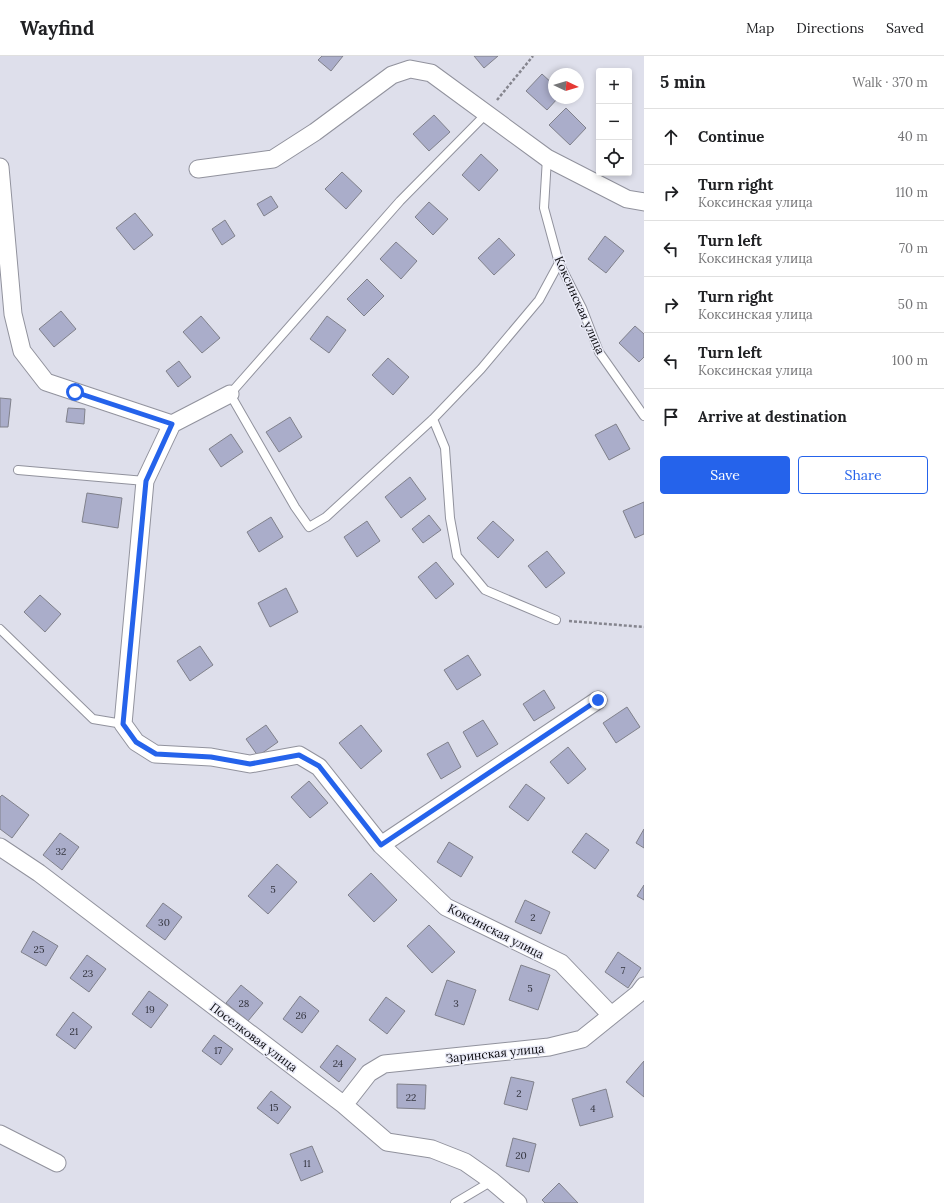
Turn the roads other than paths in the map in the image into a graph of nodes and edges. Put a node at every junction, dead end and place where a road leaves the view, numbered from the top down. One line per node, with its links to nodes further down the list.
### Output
1 (487, 113): 2 (street); 4 (street); 7 (lane)
2 (547, 158): 5 (street); 6 (lane, Коксинская улица)
3 (0, 167): 10 (street)
4 (198, 169)
5 (644, 202)
6 (559, 263): 8 (lane, Коксинская улица); 9 (lane)
7 (230, 394): 9 (lane); 10 (street)
8 (644, 416)
9 (433, 419): 13 (lane)
10 (172, 424): 12 (street)
11 (18, 470): 12 (lane)
12 (146, 481): 16 (street)
13 (556, 620)
14 (0, 629): 16 (lane)
15 (598, 700): 17 (street)
16 (123, 724): 17 (street, Коксинская улица)
17 (381, 845): 20 (street, Коксинская улица)
18 (0, 848): 21 (street, Поселковая улица)
19 (644, 986): 20 (street, Заринская улица)
20 (611, 1014): 21 (street, Заринская улица)
21 (344, 1105): 24 (street, Поселковая улица)
22 (0, 1134): 23 (street)
23 (57, 1163)
24 (492, 1181): 25 (lane); 26 (street, Поселковая улица)
25 (455, 1203)
26 (518, 1203)

